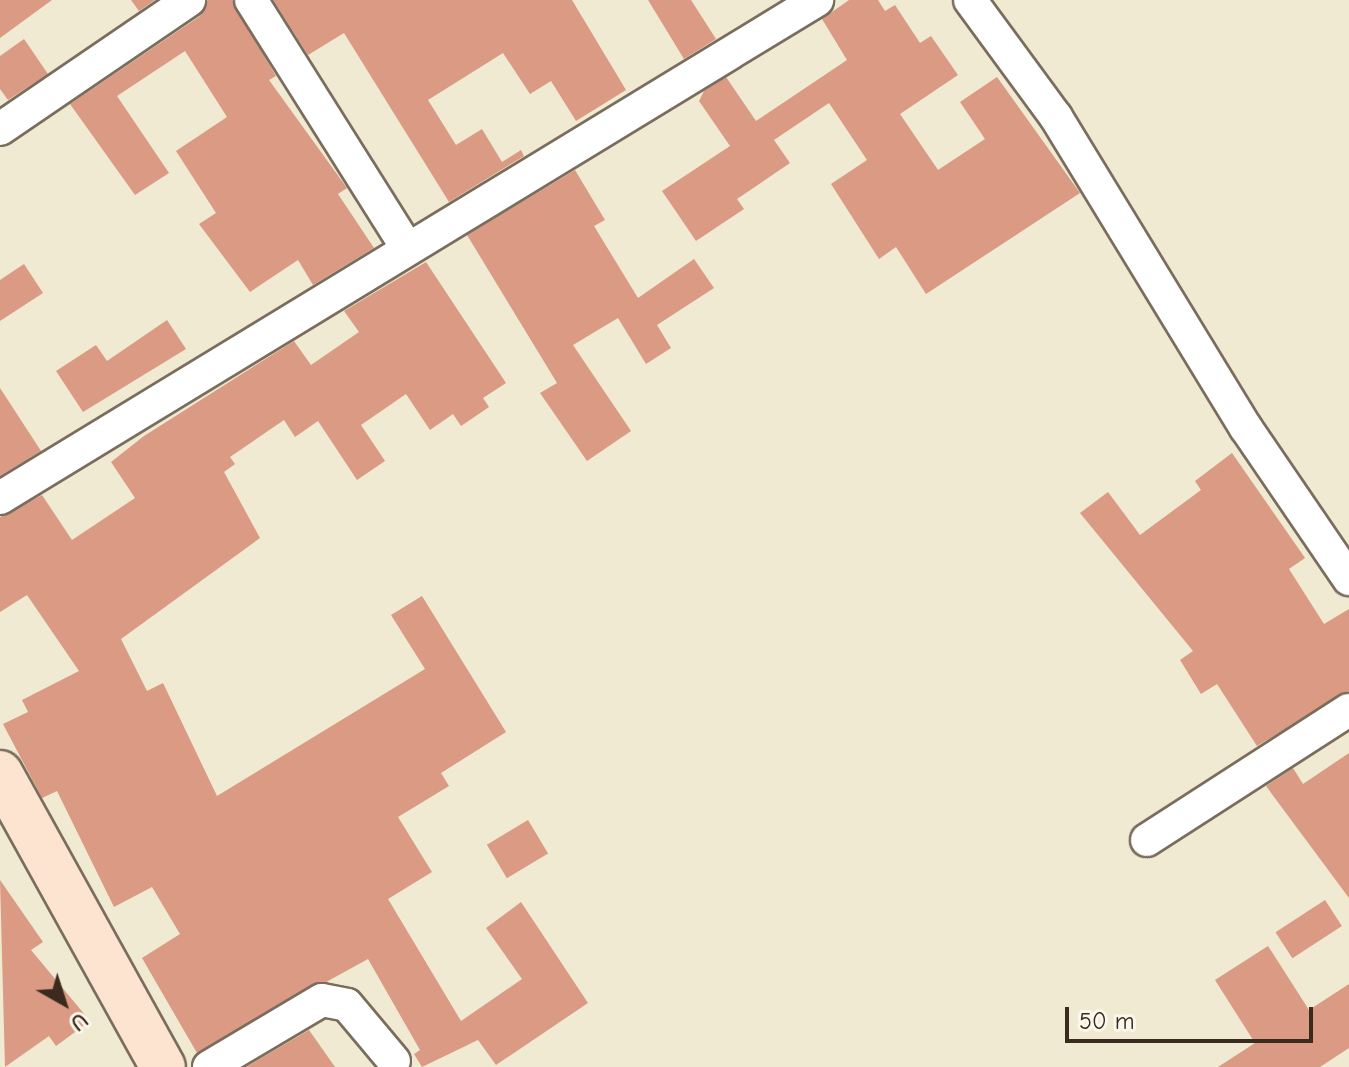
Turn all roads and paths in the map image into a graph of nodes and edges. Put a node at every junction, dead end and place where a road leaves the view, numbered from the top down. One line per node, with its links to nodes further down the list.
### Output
1 (189, 0): 5 (street)
2 (251, 0): 6 (street)
3 (817, 0): 6 (street)
4 (970, 0): 8 (street)
5 (0, 129)
6 (407, 248): 7 (street)
7 (0, 498)
8 (1349, 579)
9 (1349, 710): 11 (street)
10 (0, 773): 13 (main road)
11 (1147, 840)
12 (394, 1061): 14 (street)
13 (163, 1067)
14 (209, 1067)

